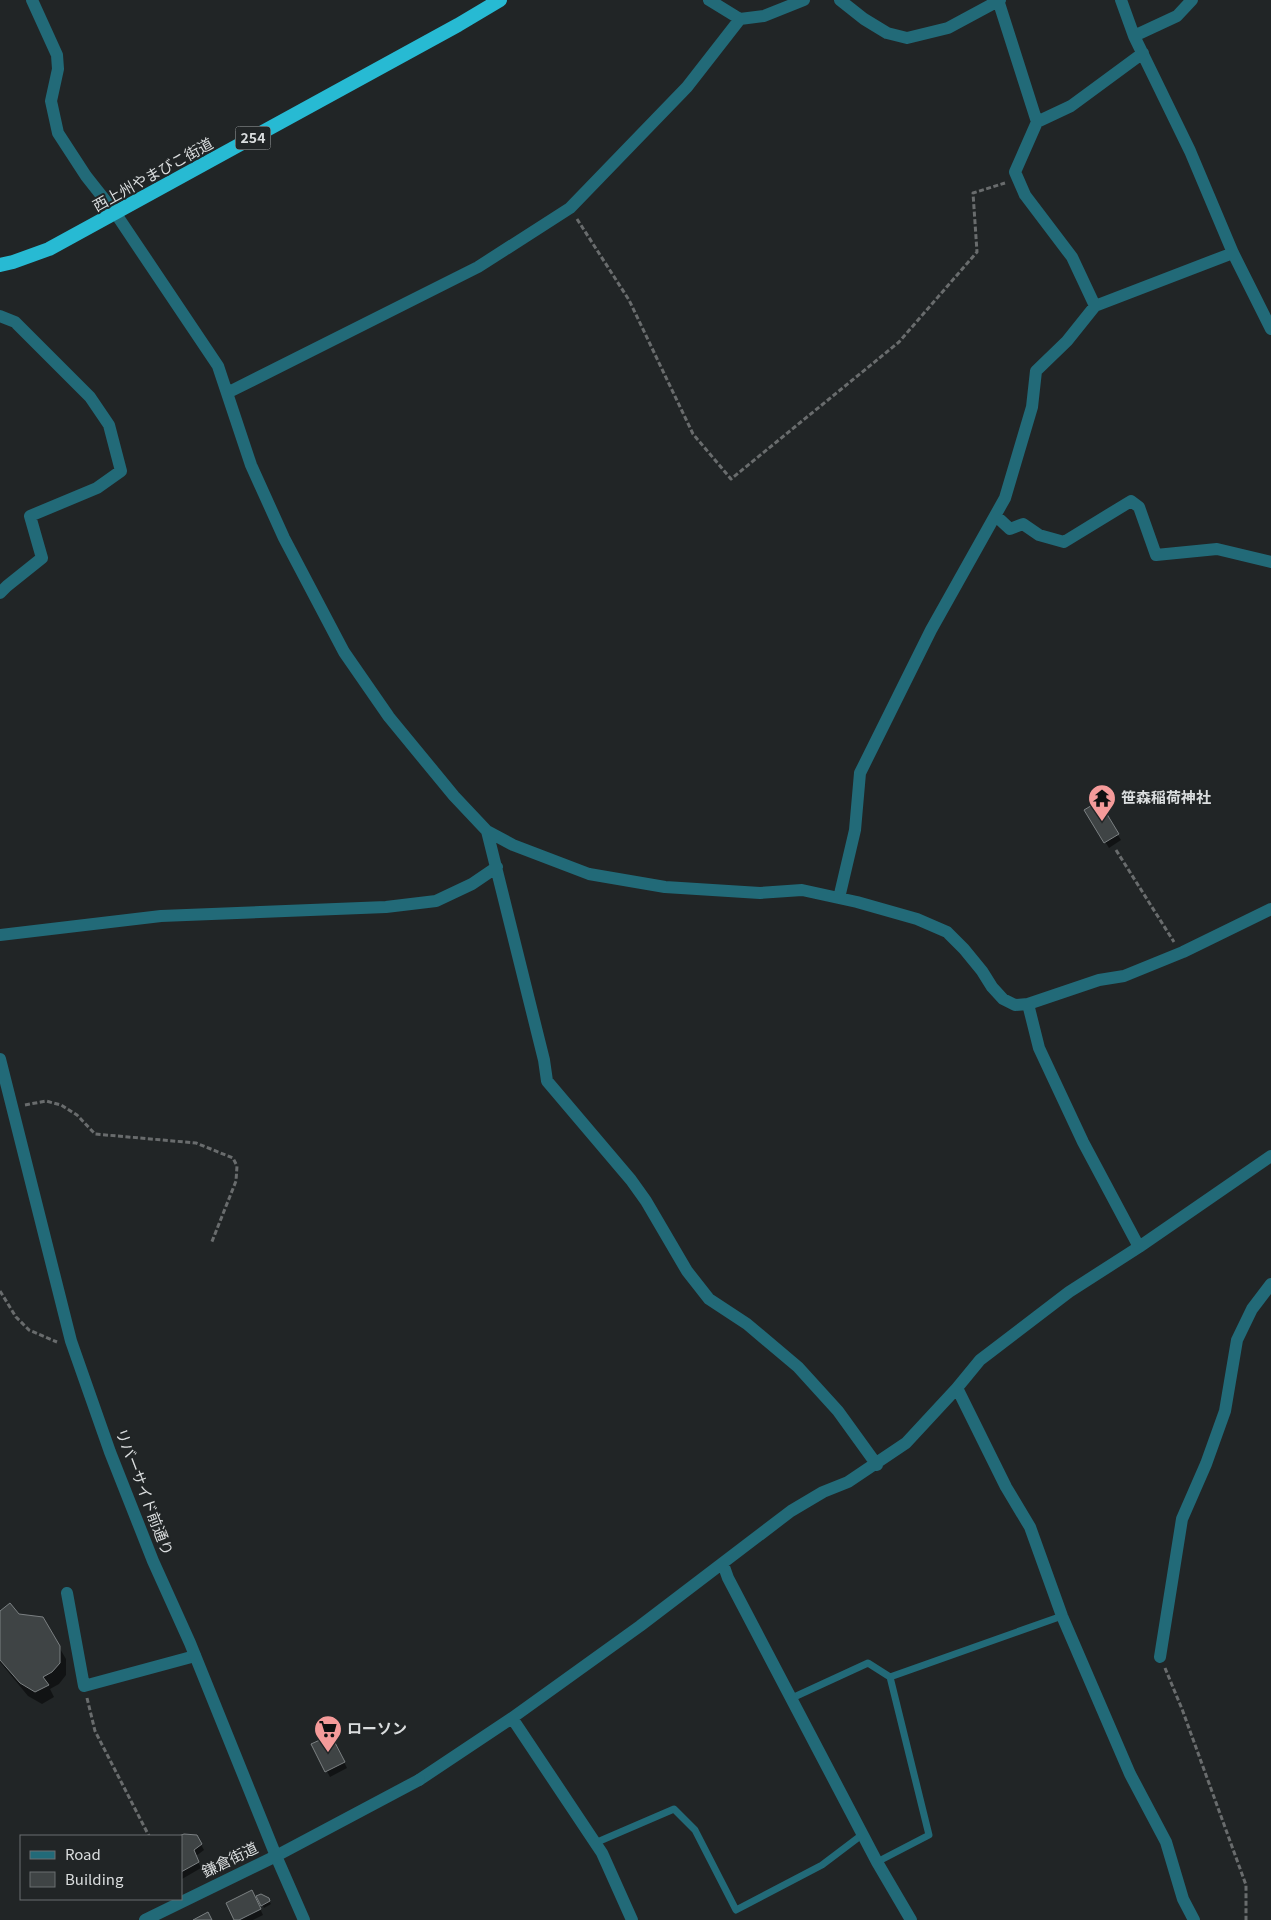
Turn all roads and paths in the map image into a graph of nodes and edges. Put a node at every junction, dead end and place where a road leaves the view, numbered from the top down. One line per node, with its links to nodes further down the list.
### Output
1 (32, 0): 15 (street)
2 (500, 0): 15 (highway, 西上州やまびこ街道 / 254)
3 (710, 0): 9 (street)
4 (804, 0): 9 (street)
5 (840, 0): 6 (street)
6 (999, 0): 12 (street)
7 (1121, 0): 10 (street)
8 (1192, 0): 10 (street)
9 (740, 20): 14 (street)
10 (1134, 36): 11 (street)
11 (1143, 53): 12 (street); 16 (street)
12 (1037, 122): 13 (street)
13 (1019, 179): 14 (path); 18 (street)
14 (570, 208): 21 (street)
15 (116, 214): 17 (highway, 西上州やまびこ街道 / 254); 21 (street)
16 (1232, 253): 18 (street); 20 (street)
17 (0, 265)
18 (1096, 306): 22 (street)
19 (0, 316): 24 (street)
20 (1271, 329)
21 (228, 393): 25 (street)
22 (996, 516): 23 (street); 28 (street)
23 (1271, 562)
24 (0, 593)
25 (487, 831): 27 (street); 28 (street)
26 (1116, 850): 31 (path)
27 (497, 867): 30 (street); 42 (street)
28 (838, 898): 32 (street)
29 (1271, 910): 31 (street)
30 (0, 935)
31 (1181, 953): 32 (street)
32 (1028, 1004): 37 (street)
33 (0, 1059): 34 (street, リバーサイド前通り)
34 (12, 1107): 36 (path); 40 (street, リバーサイド前通り)
35 (1271, 1156): 37 (street, 鎌倉街道)
36 (211, 1244)
37 (1139, 1247): 41 (street, 鎌倉街道)
38 (1271, 1284): 47 (street)
39 (0, 1290): 40 (path)
40 (71, 1341): 46 (street, リバーサイド前通り)
41 (957, 1388): 42 (street, 鎌倉街道); 45 (street)
42 (877, 1465): 43 (street, 鎌倉街道)
43 (723, 1564): 50 (street); 51 (street, 鎌倉街道)
44 (67, 1593): 49 (street)
45 (1062, 1616): 48 (lane); 61 (street)
46 (195, 1656): 49 (street); 55 (street, リバーサイド前通り)
47 (1160, 1657): 62 (path)
48 (890, 1677): 50 (lane); 56 (lane)
49 (84, 1686): 53 (path)
50 (792, 1698): 52 (street)
51 (512, 1718): 54 (street); 55 (street, 鎌倉街道)
52 (863, 1834): 54 (lane); 56 (street)
53 (148, 1835)
54 (595, 1842): 59 (street)
55 (276, 1856): 57 (street, 鎌倉街道); 58 (street, リバーサイド前通り)
56 (878, 1862): 60 (street)
57 (150, 1919)
58 (304, 1920)
59 (632, 1920)
60 (911, 1920)
61 (1194, 1920)
62 (1246, 1920)

